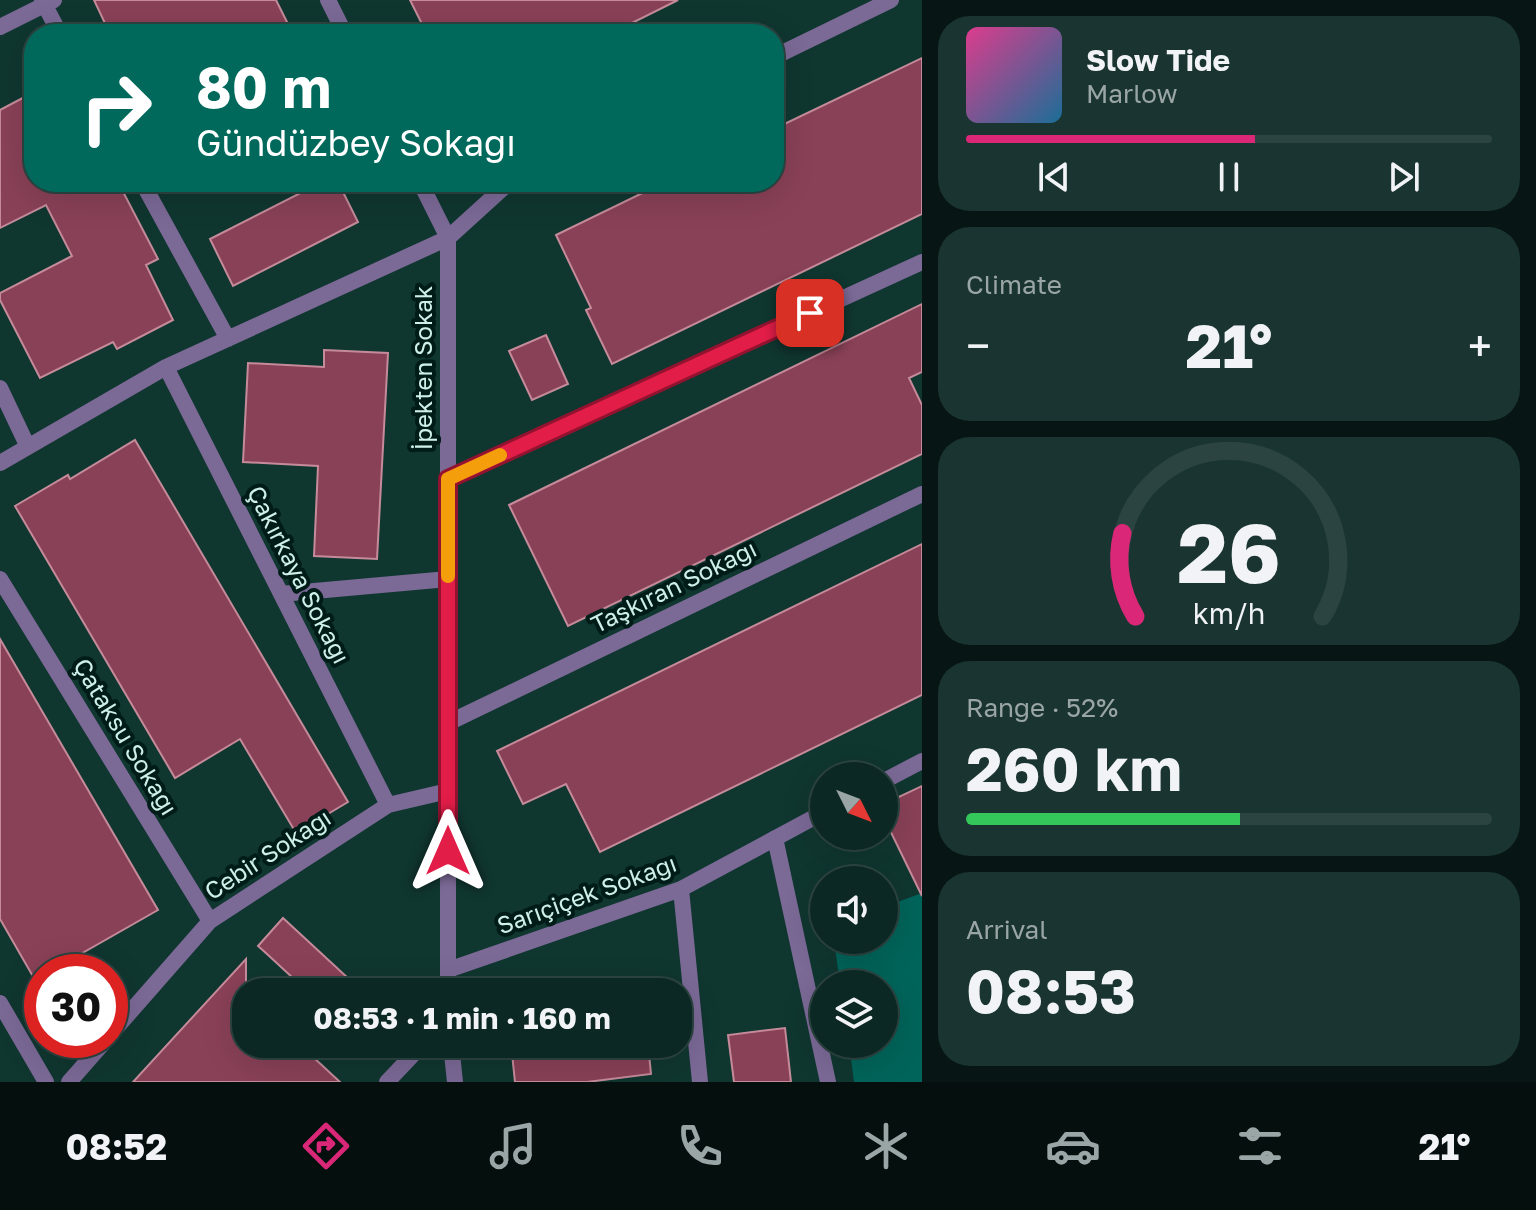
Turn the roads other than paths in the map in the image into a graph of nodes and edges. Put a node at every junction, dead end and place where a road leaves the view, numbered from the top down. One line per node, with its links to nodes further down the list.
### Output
1 (328, 0): 5 (street)
2 (891, 0): 7 (street)
3 (47, 2): 4 (street); 6 (street)
4 (56, 24)
5 (340, 24)
6 (0, 27)
7 (784, 52)
8 (147, 192): 13 (street)
9 (425, 192): 11 (street, İpekten Sokak)
10 (499, 192): 11 (street)
11 (448, 238): 13 (street); 18 (street, İpekten Sokak)
12 (922, 262): 18 (street)
13 (228, 339): 14 (street)
14 (166, 367): 16 (street); 22 (street, Çakırkaya Sokağı)
15 (0, 388): 16 (street)
16 (28, 447): 17 (street)
17 (0, 463)
18 (448, 479): 21 (street, İpekten Sokak)
19 (922, 494): 23 (street, Taşkıran Sokağı)
20 (0, 579): 31 (street, Çataksu Sokağı)
21 (448, 579): 22 (street); 23 (street, İpekten Sokak)
22 (281, 594): 27 (street, Çakırkaya Sokağı)
23 (448, 723): 26 (street, İpekten Sokak)
24 (922, 761): 25 (street)
25 (898, 774)
26 (448, 791): 27 (street, Cebir Sokağı); 32 (street, İpekten Sokak)
27 (388, 805): 31 (street, Cebir Sokağı)
28 (810, 819): 29 (street, Sarıçiçek Sokağı)
29 (775, 838): 30 (street, Sarıçiçek Sokağı); 44 (street)
30 (681, 889): 32 (street, Sarıçiçek Sokağı); 43 (street)
31 (210, 921): 35 (street, Cebir Sokağı)
32 (448, 970): 33 (street, İpekten Sokak)
33 (448, 978)
34 (0, 1003): 39 (street)
35 (128, 1014)
36 (90, 1058): 40 (street)
37 (410, 1058): 41 (street)
38 (452, 1058): 42 (street)
39 (46, 1082)
40 (69, 1082)
41 (387, 1082)
42 (455, 1082)
43 (700, 1082)
44 (828, 1082)

